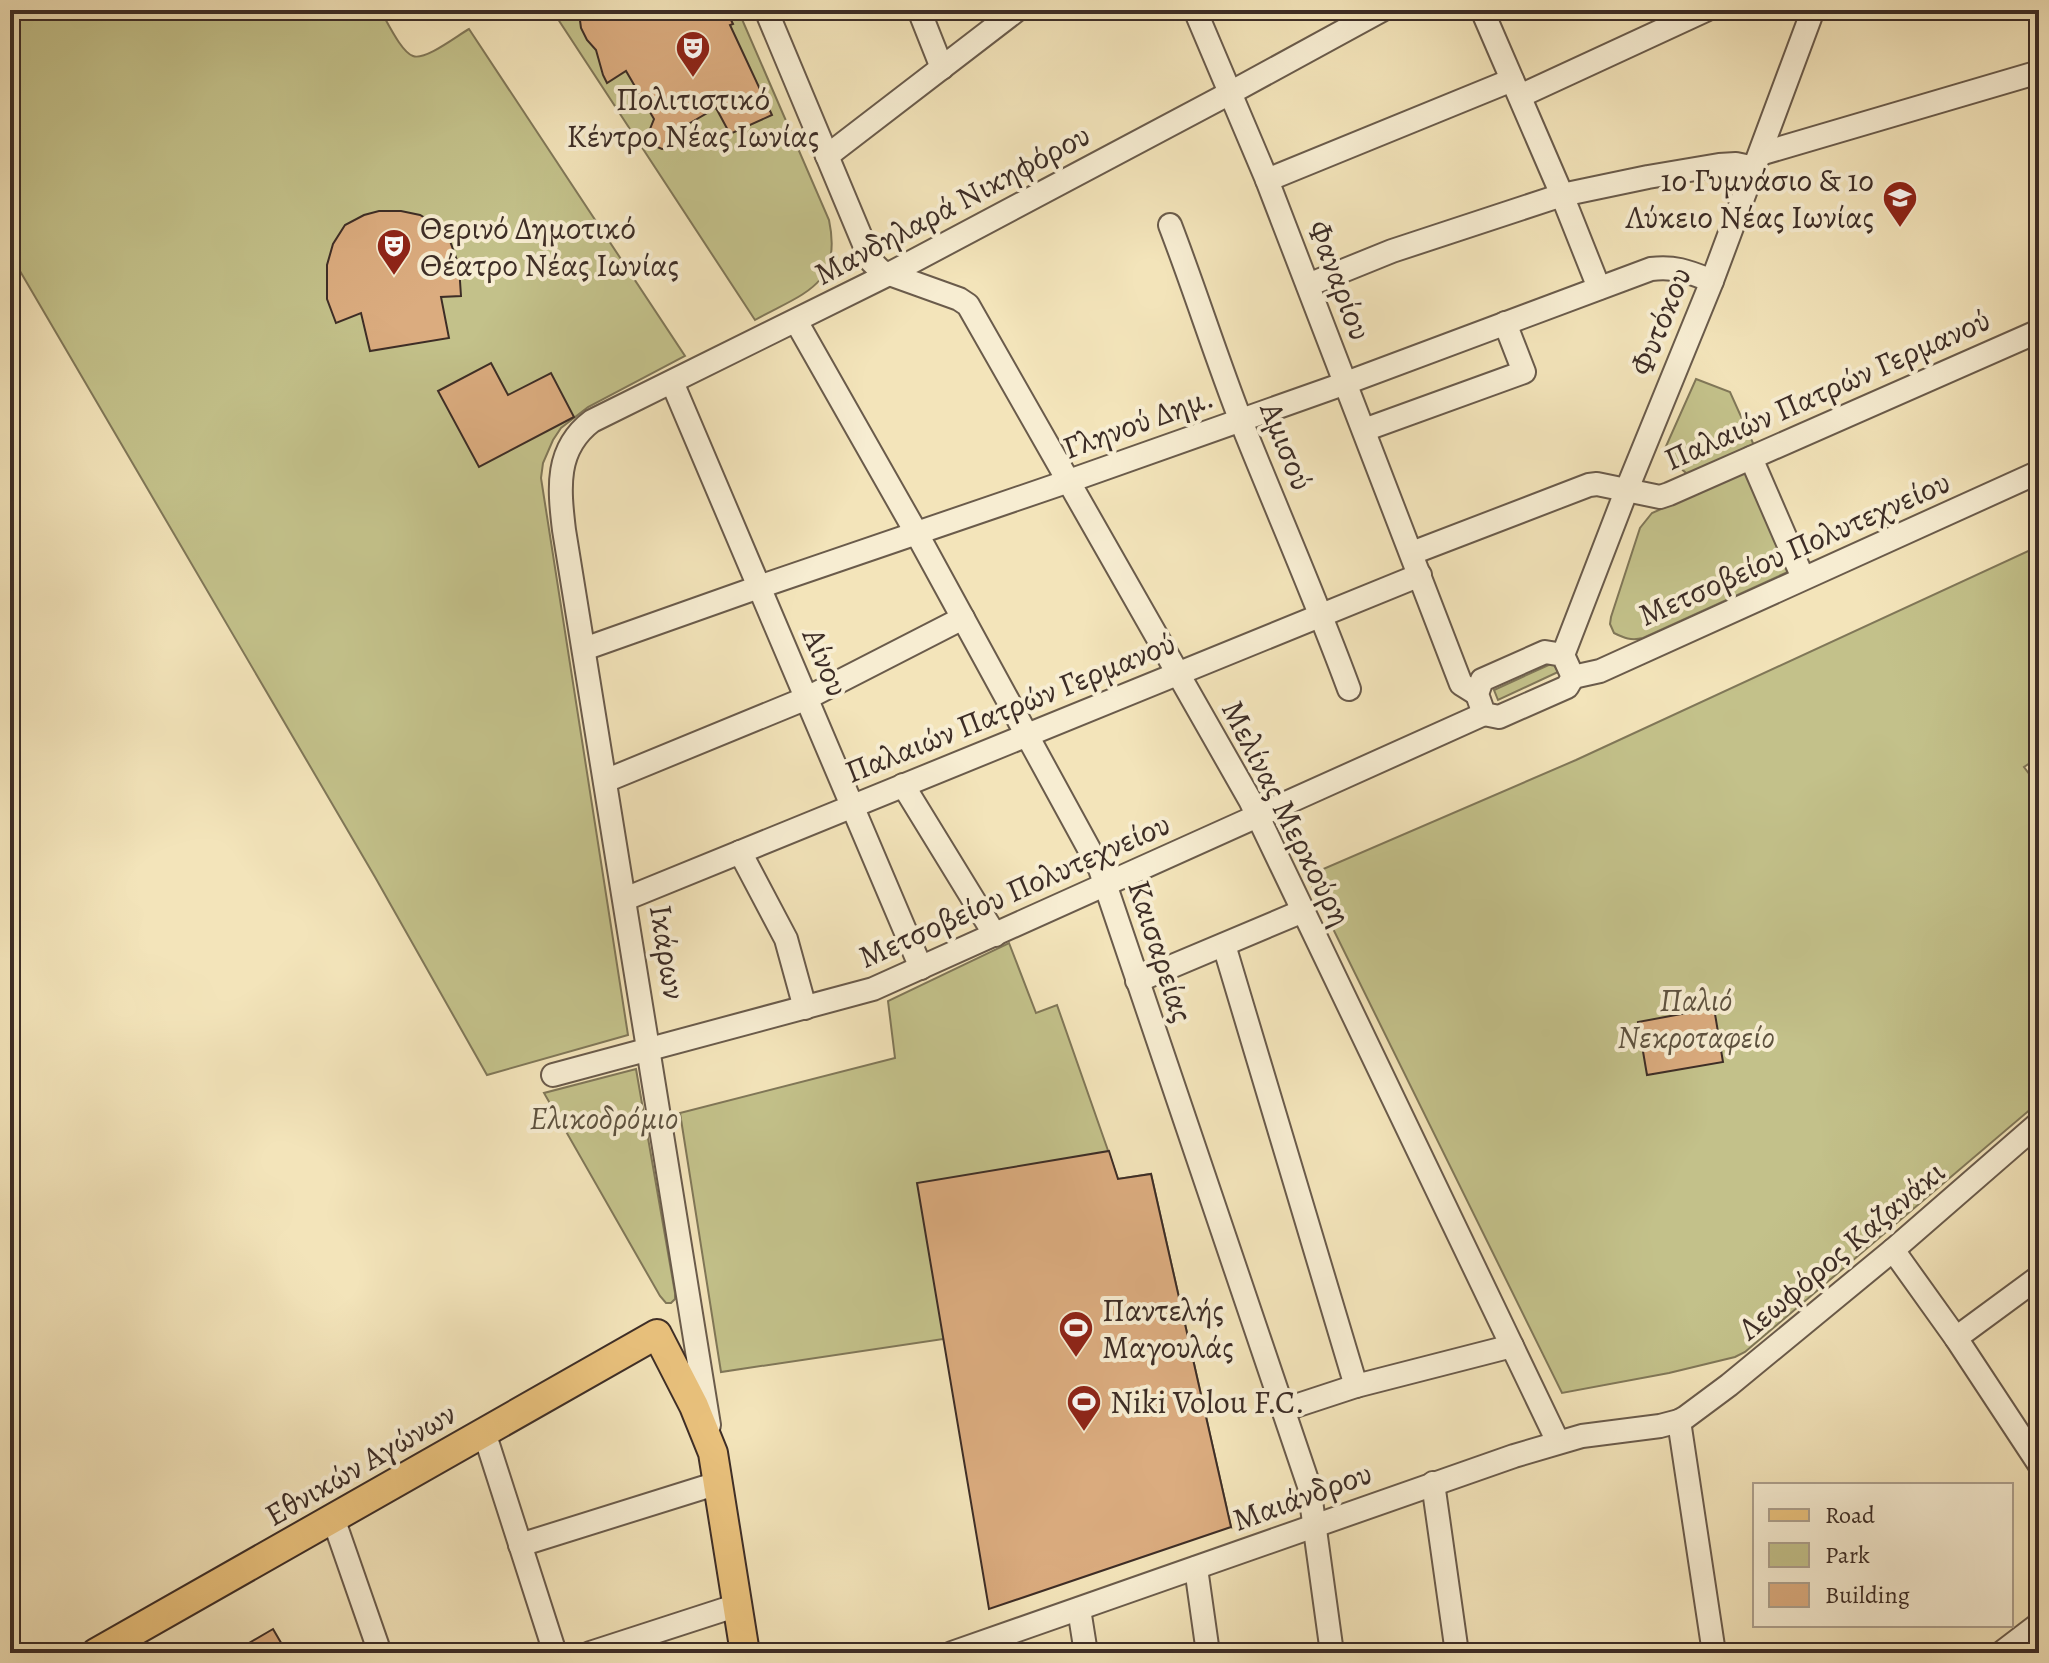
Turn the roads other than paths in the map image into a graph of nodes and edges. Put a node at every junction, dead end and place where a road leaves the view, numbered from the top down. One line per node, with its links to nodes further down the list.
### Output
1 (766, 10): 13 (street)
2 (919, 10): 9 (street)
3 (1017, 10): 9 (street)
4 (1195, 10): 12 (street, Φαναρίου)
5 (1382, 10): 12 (street, Μανδηλαρά Νικηφόρου)
6 (1482, 10): 11 (street)
7 (1706, 10): 11 (street)
8 (1813, 10): 14 (street, Φυτόκου)
9 (942, 68): 13 (street)
10 (2039, 72): 14 (street)
11 (1516, 88): 15 (street); 16 (street)
12 (1230, 93): 15 (street, Φαναρίου); 18 (street, Μανδηλαρά Νικηφόρου)
13 (827, 156): 18 (street)
14 (1758, 161): 16 (street); 19 (street, Φυτόκου)
15 (1267, 180): 20 (street, Φαναρίου)
16 (1562, 195): 20 (street); 21 (street)
17 (1170, 225): 27 (street, Αμισού)
18 (889, 274): 22 (street, Μανδηλαρά Νικηφόρου); 32 (street, Μελίνας Μερκούρη)
19 (1712, 281): 21 (street, Γληνού Δημ.); 33 (street, Φυτόκου)
20 (1308, 285): 26 (street, Φαναρίου)
21 (1599, 288): 23 (street, Γληνού Δημ.)
22 (796, 321): 25 (street, Μανδηλαρά Νικηφόρου); 34 (street, Καισαρείας)
23 (1505, 323): 26 (street, Γληνού Δημ.); 28 (street)
24 (2039, 331): 29 (street, Παλαιών Πατρών Γερμανού)
25 (672, 382): 30 (street, Μανδηλαρά Νικηφόρου); 37 (street, Αίνου)
26 (1346, 383): 27 (street, Γληνού Δημ.); 28 (street, Φαναρίου)
27 (1240, 419): 32 (street, Γληνού Δημ.); 38 (street, Αμισού)
28 (1364, 430): 35 (street, Φαναρίου)
29 (1751, 458): 33 (street, Παλαιών Πατρών Γερμανού); 36 (street)
30 (564, 462): 40 (street, Ικάρων)
31 (2039, 472): 36 (street, Μετσοβείου Πολυτεχνείου)
32 (1069, 481): 34 (street, Γληνού Δημ.); 42 (street, Μελίνας Μερκούρη)
33 (1627, 489): 35 (street, Παλαιών Πατρών Γερμανού); 41 (street, Φυτόκου)
34 (917, 534): 37 (street, Γληνού Δημ.); 39 (street, Καισαρείας)
35 (1416, 564): 38 (street, Παλαιών Πατρών Γερμανού); 46 (street, Φαναρίου)
36 (1803, 578): 43 (street, Μετσοβείου Πολυτεχνείου)
37 (759, 587): 40 (street, Γληνού Δημ.); 45 (street, Αίνου)
38 (1322, 616): 42 (street, Παλαιών Πατρών Γερμανού); 44 (street, Αμισού)
39 (963, 618): 45 (street); 47 (street, Καισαρείας)
40 (584, 649): 48 (street, Ικάρων)
41 (1563, 655): 43 (street); 46 (street)
42 (1176, 673): 47 (street, Παλαιών Πατρών Γερμανού); 51 (street, Μελίνας Μερκούρη)
43 (1573, 677): 46 (street, Μετσοβείου Πολυτεχνείου)
44 (1349, 689)
45 (807, 698): 48 (street); 50 (street, Αίνου)
46 (1480, 704): 51 (street, Μετσοβείου Πολυτεχνείου)
47 (1026, 735): 49 (street, Παλαιών Πατρών Γερμανού); 53 (street, Καισαρείας)
48 (605, 781): 54 (street, Ικάρων)
49 (903, 785): 50 (street, Παλαιών Πατρών Γερμανού); 56 (street)
50 (853, 806): 52 (street, Παλαιών Πατρών Γερμανού); 58 (street, Αίνου)
51 (1258, 817): 53 (street, Μετσοβείου Πολυτεχνείου); 55 (street, Μελίνας Μερκούρη)
52 (740, 852): 54 (street, Παλαιών Πατρών Γερμανού); 60 (street)
53 (1105, 884): 56 (street, Μετσοβείου Πολυτεχνείου); 59 (street, Καισαρείας)
54 (625, 899): 61 (street, Ικάρων)
55 (1303, 911): 57 (street); 68 (street, Μελίνας Μερκούρη)
56 (995, 935): 58 (street, Μετσοβείου Πολυτεχνείου)
57 (1224, 945): 59 (street); 69 (street)
58 (921, 968): 60 (street, Μετσοβείου Πολυτεχνείου)
59 (1137, 981): 70 (street, Καισαρείας)
60 (805, 1008): 61 (street, Μετσοβείου Πολυτεχνείου)
61 (649, 1049): 62 (street, Μετσοβείου Πολυτεχνείου); 75 (street, Ικάρων)
62 (553, 1075)
63 (2038, 1127): 64 (street, Λεωφόρος Καζανάκι)
64 (1893, 1250): 67 (street); 71 (street, Λεωφόρος Καζανάκι)
65 (2039, 1277): 67 (street)
66 (657, 1334): 73 (main road, Εθνικών Αγώνων); 75 (main road, Ικάρων)
67 (1956, 1338): 72 (street)
68 (1512, 1346): 69 (street); 74 (street, Μελίνας Μερκούρη)
69 (1356, 1386): 70 (street)
70 (1283, 1410): 80 (street, Καισαρείας)
71 (1679, 1421): 74 (street, Μαιάνδρου); 96 (street)
72 (2030, 1431): 76 (street)
73 (484, 1432): 79 (main road, Εθνικών Αγώνων); 81 (street)
74 (1558, 1442): 78 (street, Μαιάνδρου)
75 (713, 1453): 77 (main road, Ικάρων)
76 (2039, 1464)
77 (718, 1483): 81 (street); 83 (main road, Ικάρων)
78 (1433, 1483): 80 (street, Μαιάνδρου); 95 (street)
79 (333, 1518): 88 (main road, Εθνικών Αγώνων); 89 (street)
80 (1316, 1526): 82 (street, Μαιάνδρου); 94 (street, Καισαρείας)
81 (520, 1545): 90 (street)
82 (1196, 1568): 84 (street, Μαιάνδρου); 93 (street)
83 (738, 1605): 86 (main road, Ικάρων); 91 (street)
84 (1079, 1609): 87 (street, Μαιάνδρου); 92 (street)
85 (2039, 1624): 97 (street)
86 (746, 1651)
87 (961, 1651)
88 (96, 1653)
89 (380, 1653)
90 (555, 1653)
91 (590, 1653)
92 (1086, 1653)
93 (1208, 1653)
94 (1332, 1653)
95 (1457, 1653)
96 (1712, 1653)
97 (2001, 1653)

